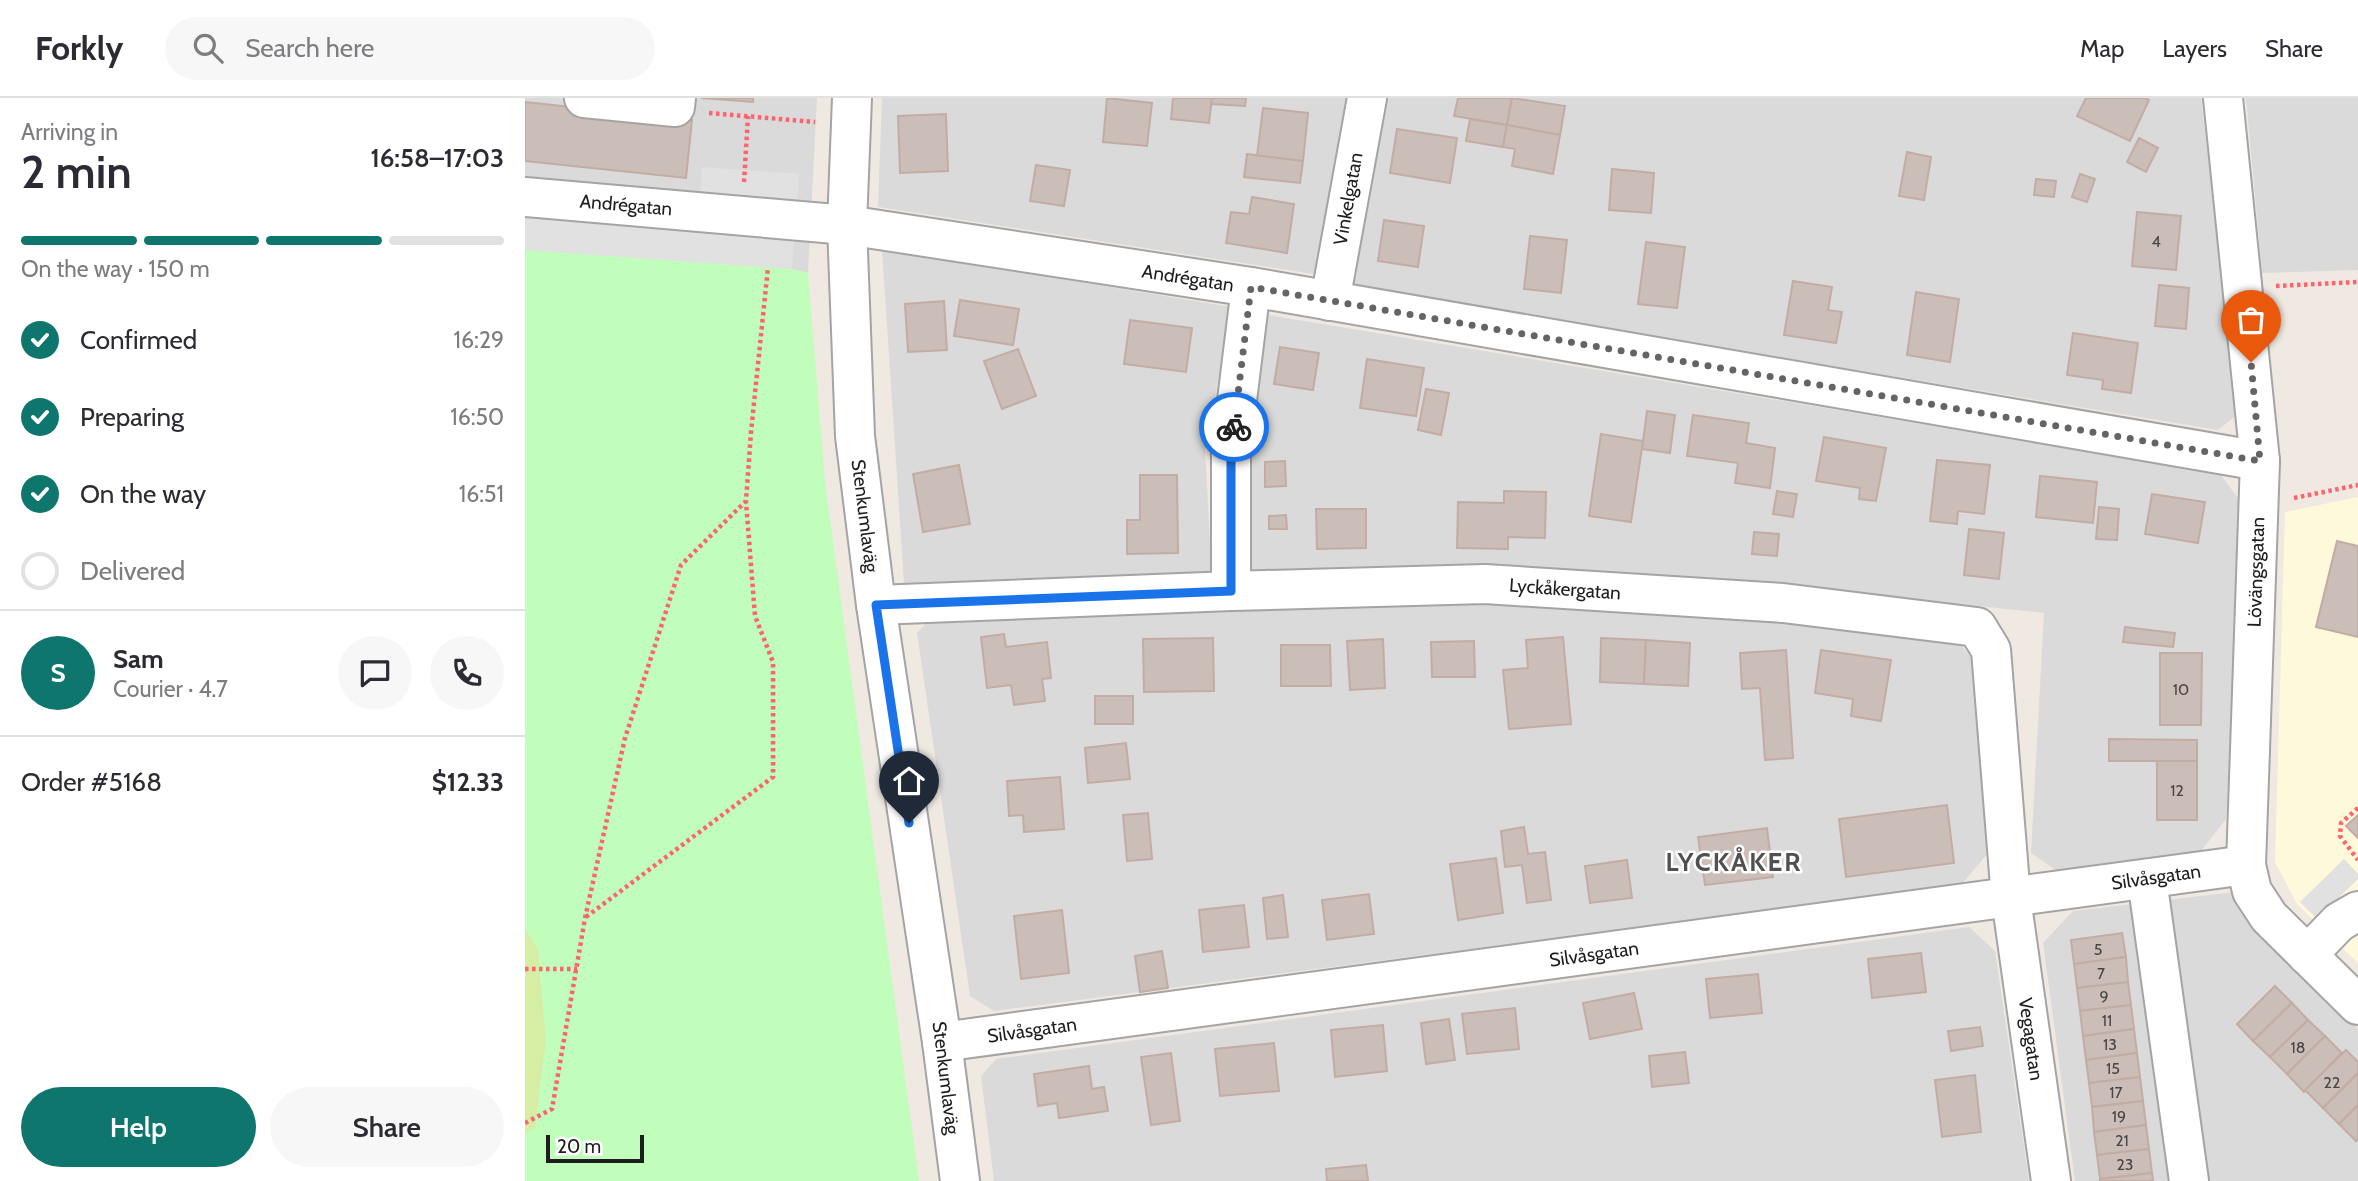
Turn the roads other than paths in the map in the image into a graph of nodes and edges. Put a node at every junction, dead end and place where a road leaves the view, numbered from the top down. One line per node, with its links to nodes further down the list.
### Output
1 (584, 98): 4 (street)
2 (1367, 98): 9 (street, Vinkelgatan)
3 (2223, 98): 10 (street, Lövängsgatan)
4 (675, 102)
5 (852, 112): 7 (street, Stenkumlaväg)
6 (525, 197): 7 (street, Andrégatan)
7 (847, 225): 8 (street, Andrégatan); 12 (street, Stenkumlaväg)
8 (1251, 287): 9 (street, Andrégatan); 11 (street)
9 (1330, 301): 10 (street, Andrégatan)
10 (2260, 461): 13 (street, Lövängsgatan)
11 (1231, 591): 12 (street, Lyckåkergatan); 15 (street, Lyckåkergatan)
12 (876, 605): 19 (street, Stenkumlaväg)
13 (2246, 865): 14 (street, Silvåsgatan); 17 (street, Lövängsgatan)
14 (2147, 879): 15 (street, Silvåsgatan); 22 (street)
15 (2011, 898): 19 (street, Silvåsgatan); 21 (street, Vegagatan)
16 (2358, 911): 17 (street)
17 (2307, 955): 18 (street, Lövängsgatan)
18 (2358, 1005)
19 (942, 1042): 20 (street, Stenkumlaväg)
20 (960, 1181)
21 (2051, 1181)
22 (2189, 1181)

